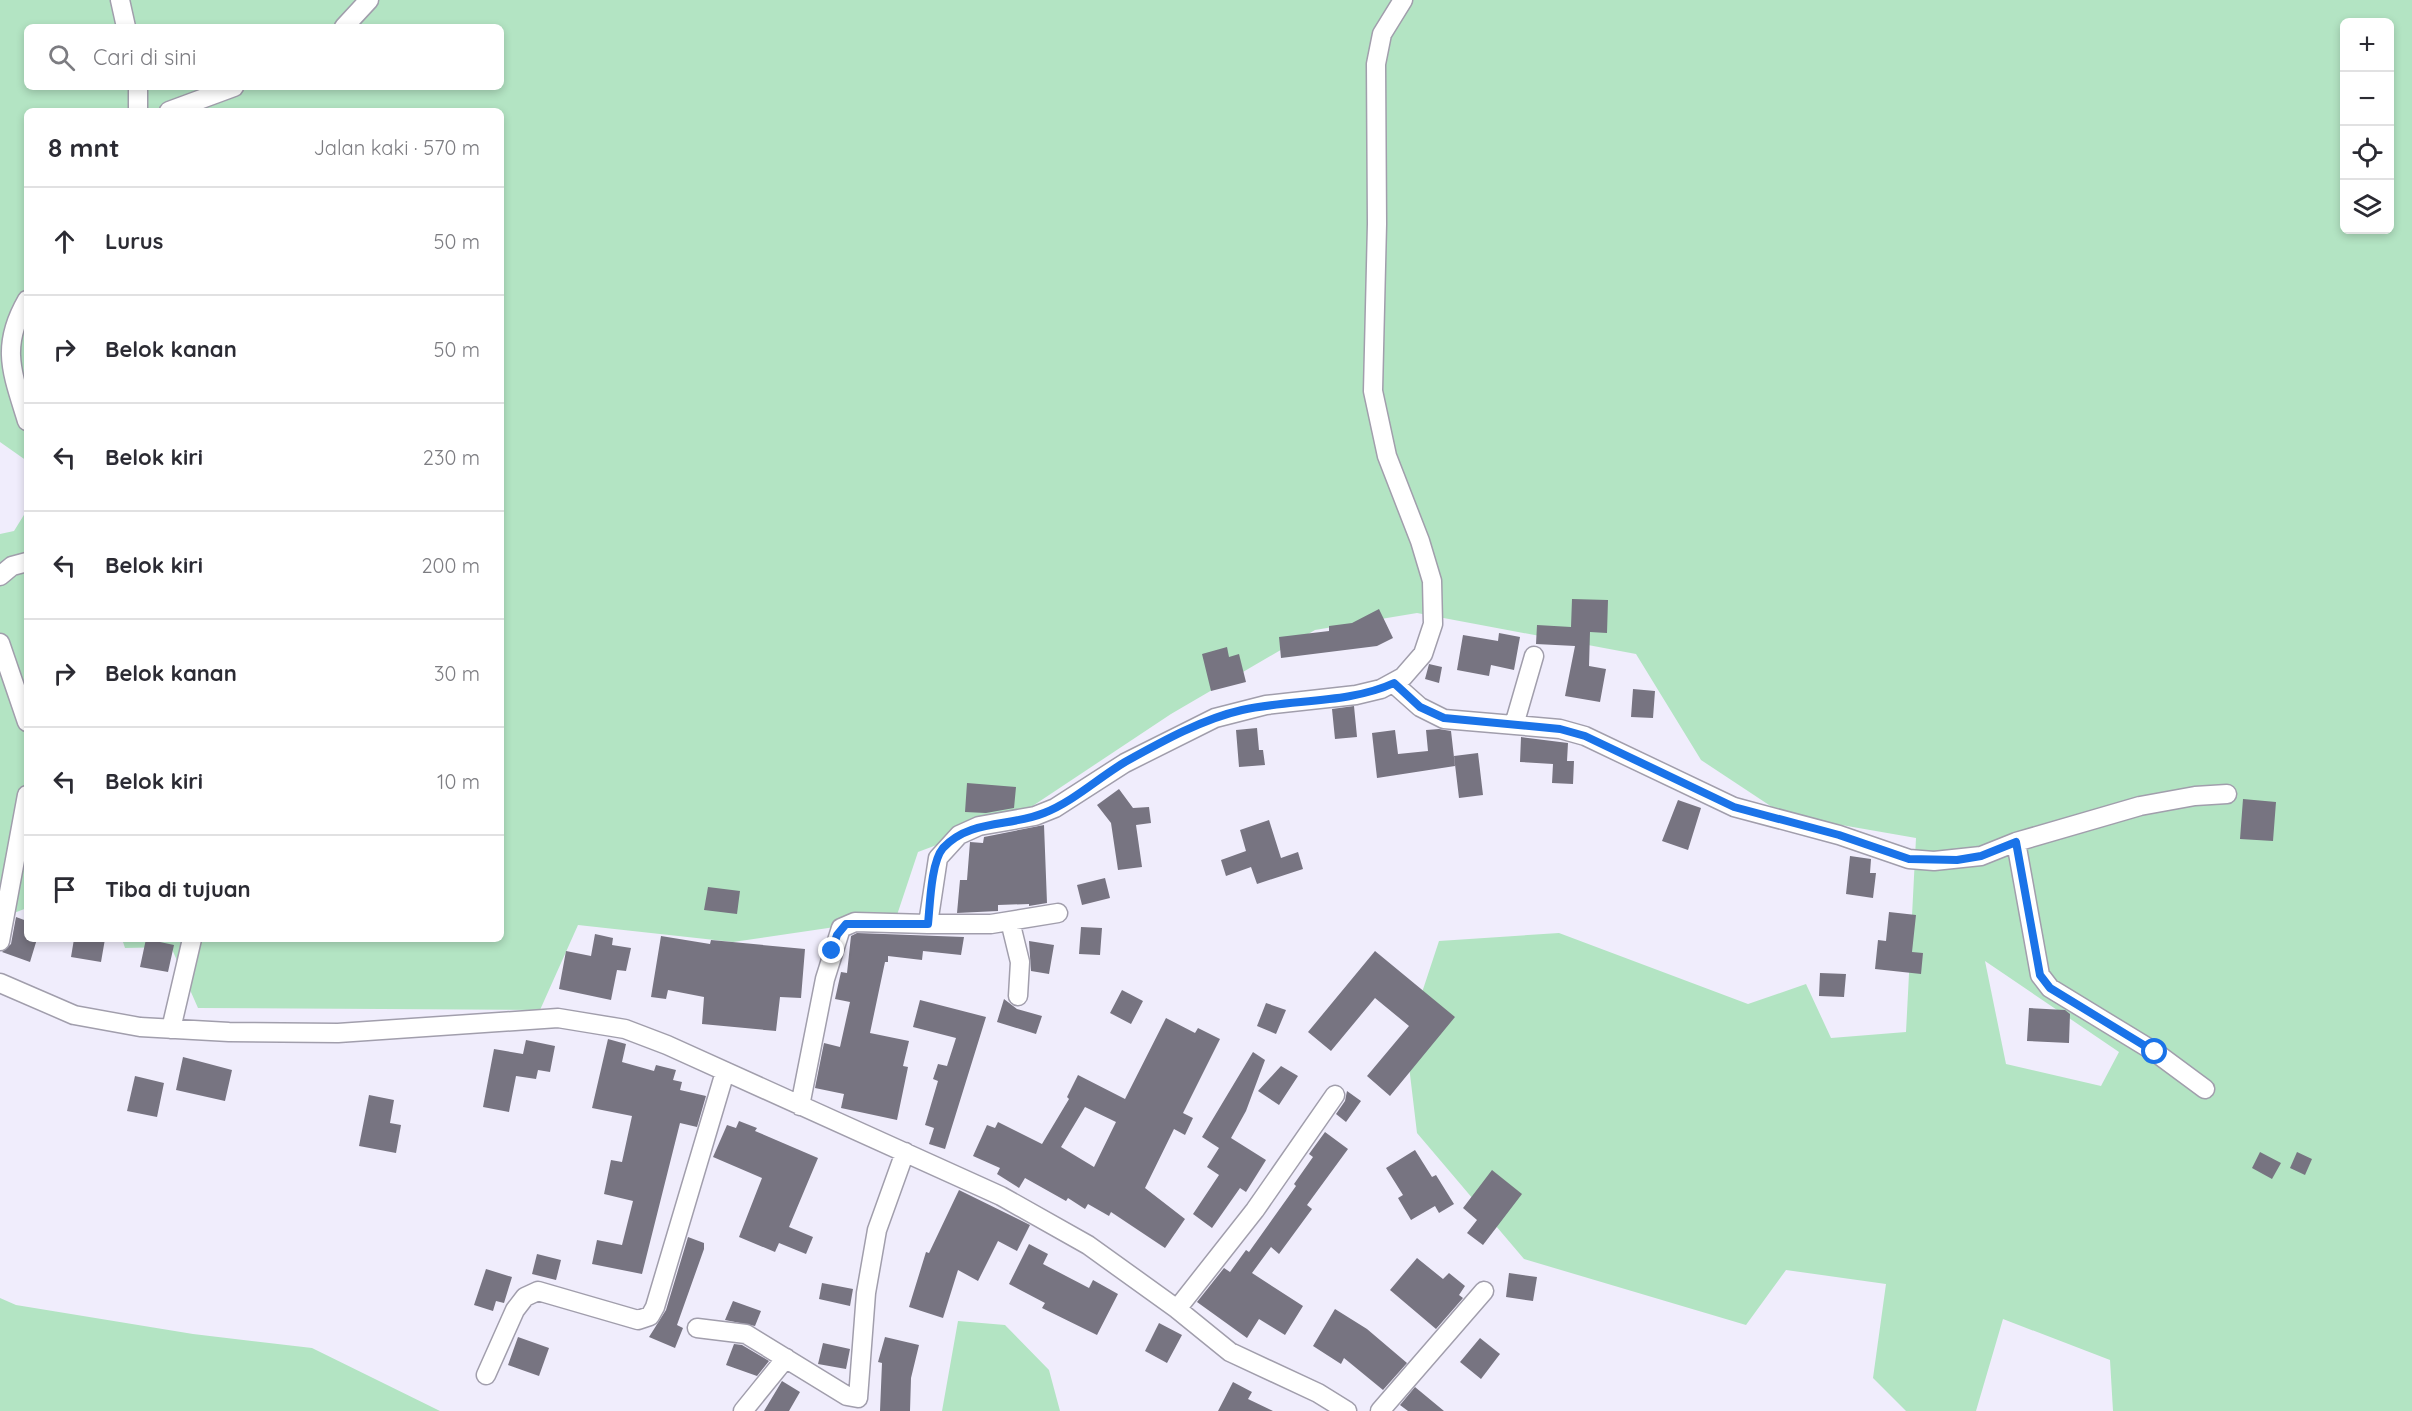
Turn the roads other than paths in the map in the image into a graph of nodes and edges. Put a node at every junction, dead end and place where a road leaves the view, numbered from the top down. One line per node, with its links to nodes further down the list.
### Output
1 (120, 0): 4 (street)
2 (369, 0): 5 (street)
3 (1403, 0): 17 (street)
4 (125, 24)
5 (347, 24)
6 (138, 90): 8 (street)
7 (226, 90): 9 (street)
8 (138, 108)
9 (177, 108)
10 (24, 304): 11 (street)
11 (8, 384): 12 (street)
12 (24, 415)
13 (24, 563): 14 (street)
14 (0, 576)
15 (0, 643): 18 (street)
16 (1534, 656): 19 (street)
17 (1394, 683): 19 (street); 25 (street)
18 (24, 713)
19 (1514, 725): 22 (street)
20 (2227, 794): 22 (street)
21 (24, 811): 26 (street)
22 (2016, 842): 32 (street)
23 (1058, 913): 24 (street)
24 (1010, 921): 25 (street); 29 (street)
25 (928, 924): 34 (street)
26 (0, 941)
27 (191, 942): 30 (street)
28 (0, 983): 30 (street)
29 (1018, 996)
30 (171, 1029): 31 (street)
31 (725, 1072): 34 (street); 40 (street)
32 (2205, 1089)
33 (1335, 1095): 37 (street)
34 (800, 1106): 35 (street)
35 (905, 1152): 37 (street); 41 (street)
36 (1484, 1291): 44 (street)
37 (1177, 1309): 43 (street)
38 (697, 1328): 39 (street)
39 (786, 1358): 41 (street); 42 (street)
40 (486, 1375)
41 (857, 1405)
42 (743, 1411)
43 (1347, 1411)
44 (1380, 1411)

